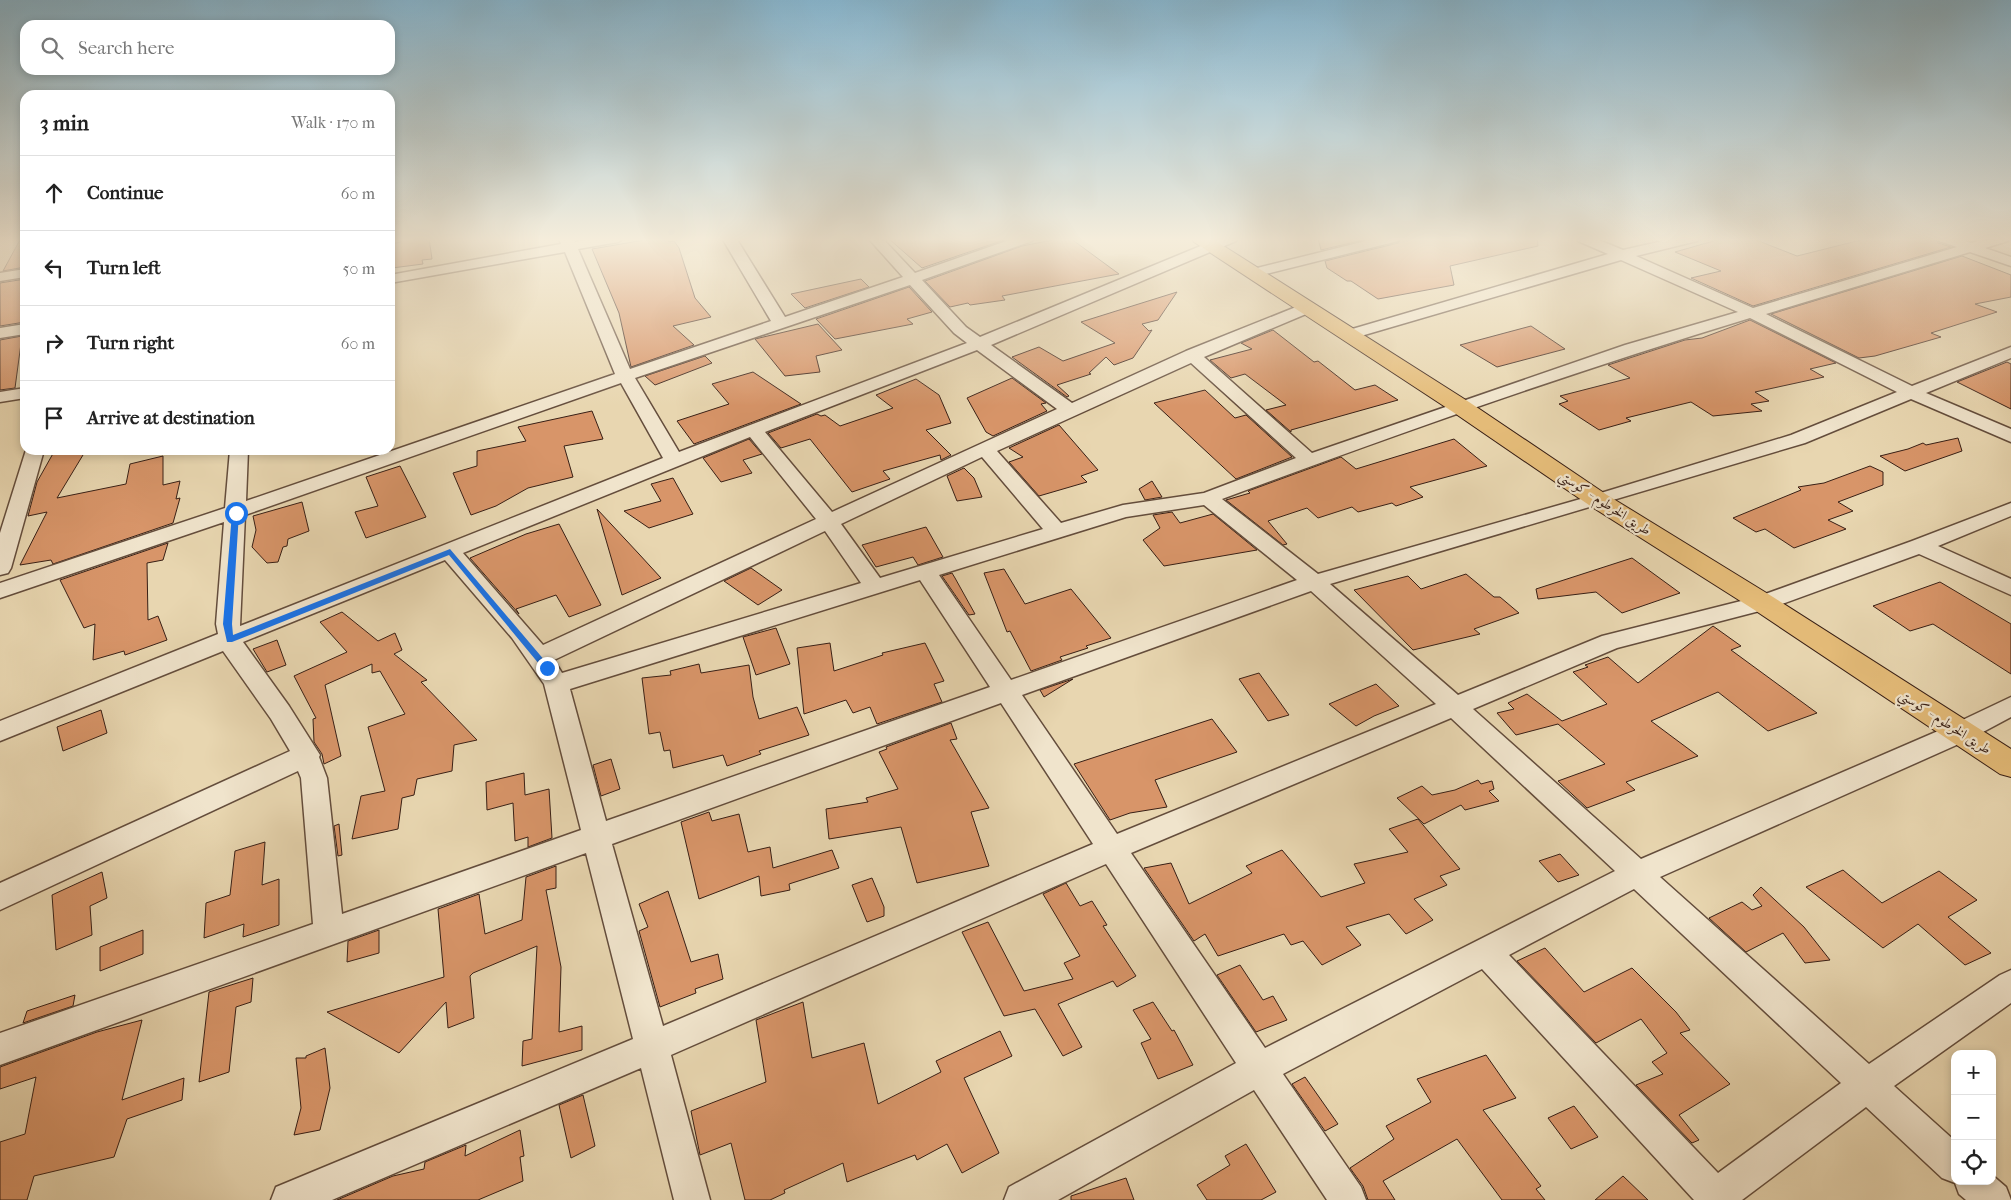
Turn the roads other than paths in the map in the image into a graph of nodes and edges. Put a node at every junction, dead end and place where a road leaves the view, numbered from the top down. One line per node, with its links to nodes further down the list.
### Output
1 (590, 294): 19 (street)
2 (763, 294): 12 (street)
3 (871, 294): 12 (street)
4 (928, 294): 16 (street)
5 (1091, 294): 16 (street)
6 (1286, 294): 10 (highway, طريق الخرطوم - كوستي)
7 (1487, 294): 15 (street)
8 (1710, 294): 11 (street)
9 (1811, 294): 11 (street)
10 (1307, 308): 15 (highway, طريق الخرطوم - كوستي); 18 (street)
11 (1750, 312): 20 (street); 23 (street)
12 (781, 324): 19 (street)
13 (20, 330): 14 (street)
14 (0, 333)
15 (1348, 334): 23 (highway, طريق الخرطوم - كوستي)
16 (978, 344): 24 (street); 25 (street)
17 (2011, 352): 20 (street)
18 (1192, 355): 24 (street); 31 (street)
19 (625, 376): 30 (street); 35 (street)
20 (1912, 393): 26 (street); 33 (street)
21 (20, 394): 22 (street)
22 (0, 397)
23 (1461, 407): 31 (street); 33 (highway, طريق الخرطوم - كوستي)
24 (1071, 411): 27 (street)
25 (753, 429): 30 (street); 36 (street)
26 (2011, 436)
27 (986, 449): 36 (street); 37 (street)
28 (34, 455): 40 (street)
29 (240, 455): 35 (street)
30 (674, 460): 39 (street)
31 (1309, 460): 32 (street)
32 (1208, 498): 37 (street); 42 (street)
33 (1598, 500): 42 (street); 46 (highway, طريق الخرطوم - كوستي)
34 (2011, 510): 38 (street)
35 (236, 513): 45 (street); 47 (street)
36 (829, 522): 43 (street); 48 (street)
37 (1056, 532): 41 (street)
38 (1920, 546): 44 (street); 46 (street)
39 (450, 552): 47 (street); 48 (street)
40 (0, 568)
41 (925, 571): 43 (street); 50 (street)
42 (1314, 582): 50 (street); 51 (street)
43 (874, 586): 49 (street)
44 (2011, 588)
45 (0, 591)
46 (1763, 604): 51 (street); 54 (highway, طريق الخرطوم - كوستي)
47 (230, 640): 53 (street); 55 (street)
48 (539, 657): 49 (street)
49 (556, 684): 57 (street)
50 (1007, 691): 57 (street); 58 (street)
51 (1454, 706): 58 (street); 59 (street)
52 (2011, 706): 54 (street)
53 (0, 731)
54 (1961, 732): 56 (highway, طريق الخرطوم - كوستي); 59 (street)
55 (307, 755): 60 (street); 61 (street)
56 (2011, 765)
57 (598, 836): 61 (street); 64 (street)
58 (1110, 849): 64 (street); 66 (street)
59 (1637, 874): 62 (street); 67 (street)
60 (0, 897)
61 (329, 931): 65 (street)
62 (1486, 952): 66 (street); 70 (street)
63 (2011, 985): 67 (street)
64 (650, 1048): 71 (street); 72 (street)
65 (0, 1049)
66 (1260, 1068): 73 (street); 74 (street)
67 (1867, 1085): 68 (street); 70 (street)
68 (1951, 1161)
69 (1976, 1185): 75 (street)
70 (1714, 1199)
71 (288, 1200)
72 (692, 1200)
73 (1022, 1200)
74 (1348, 1200)
75 (1993, 1200)

